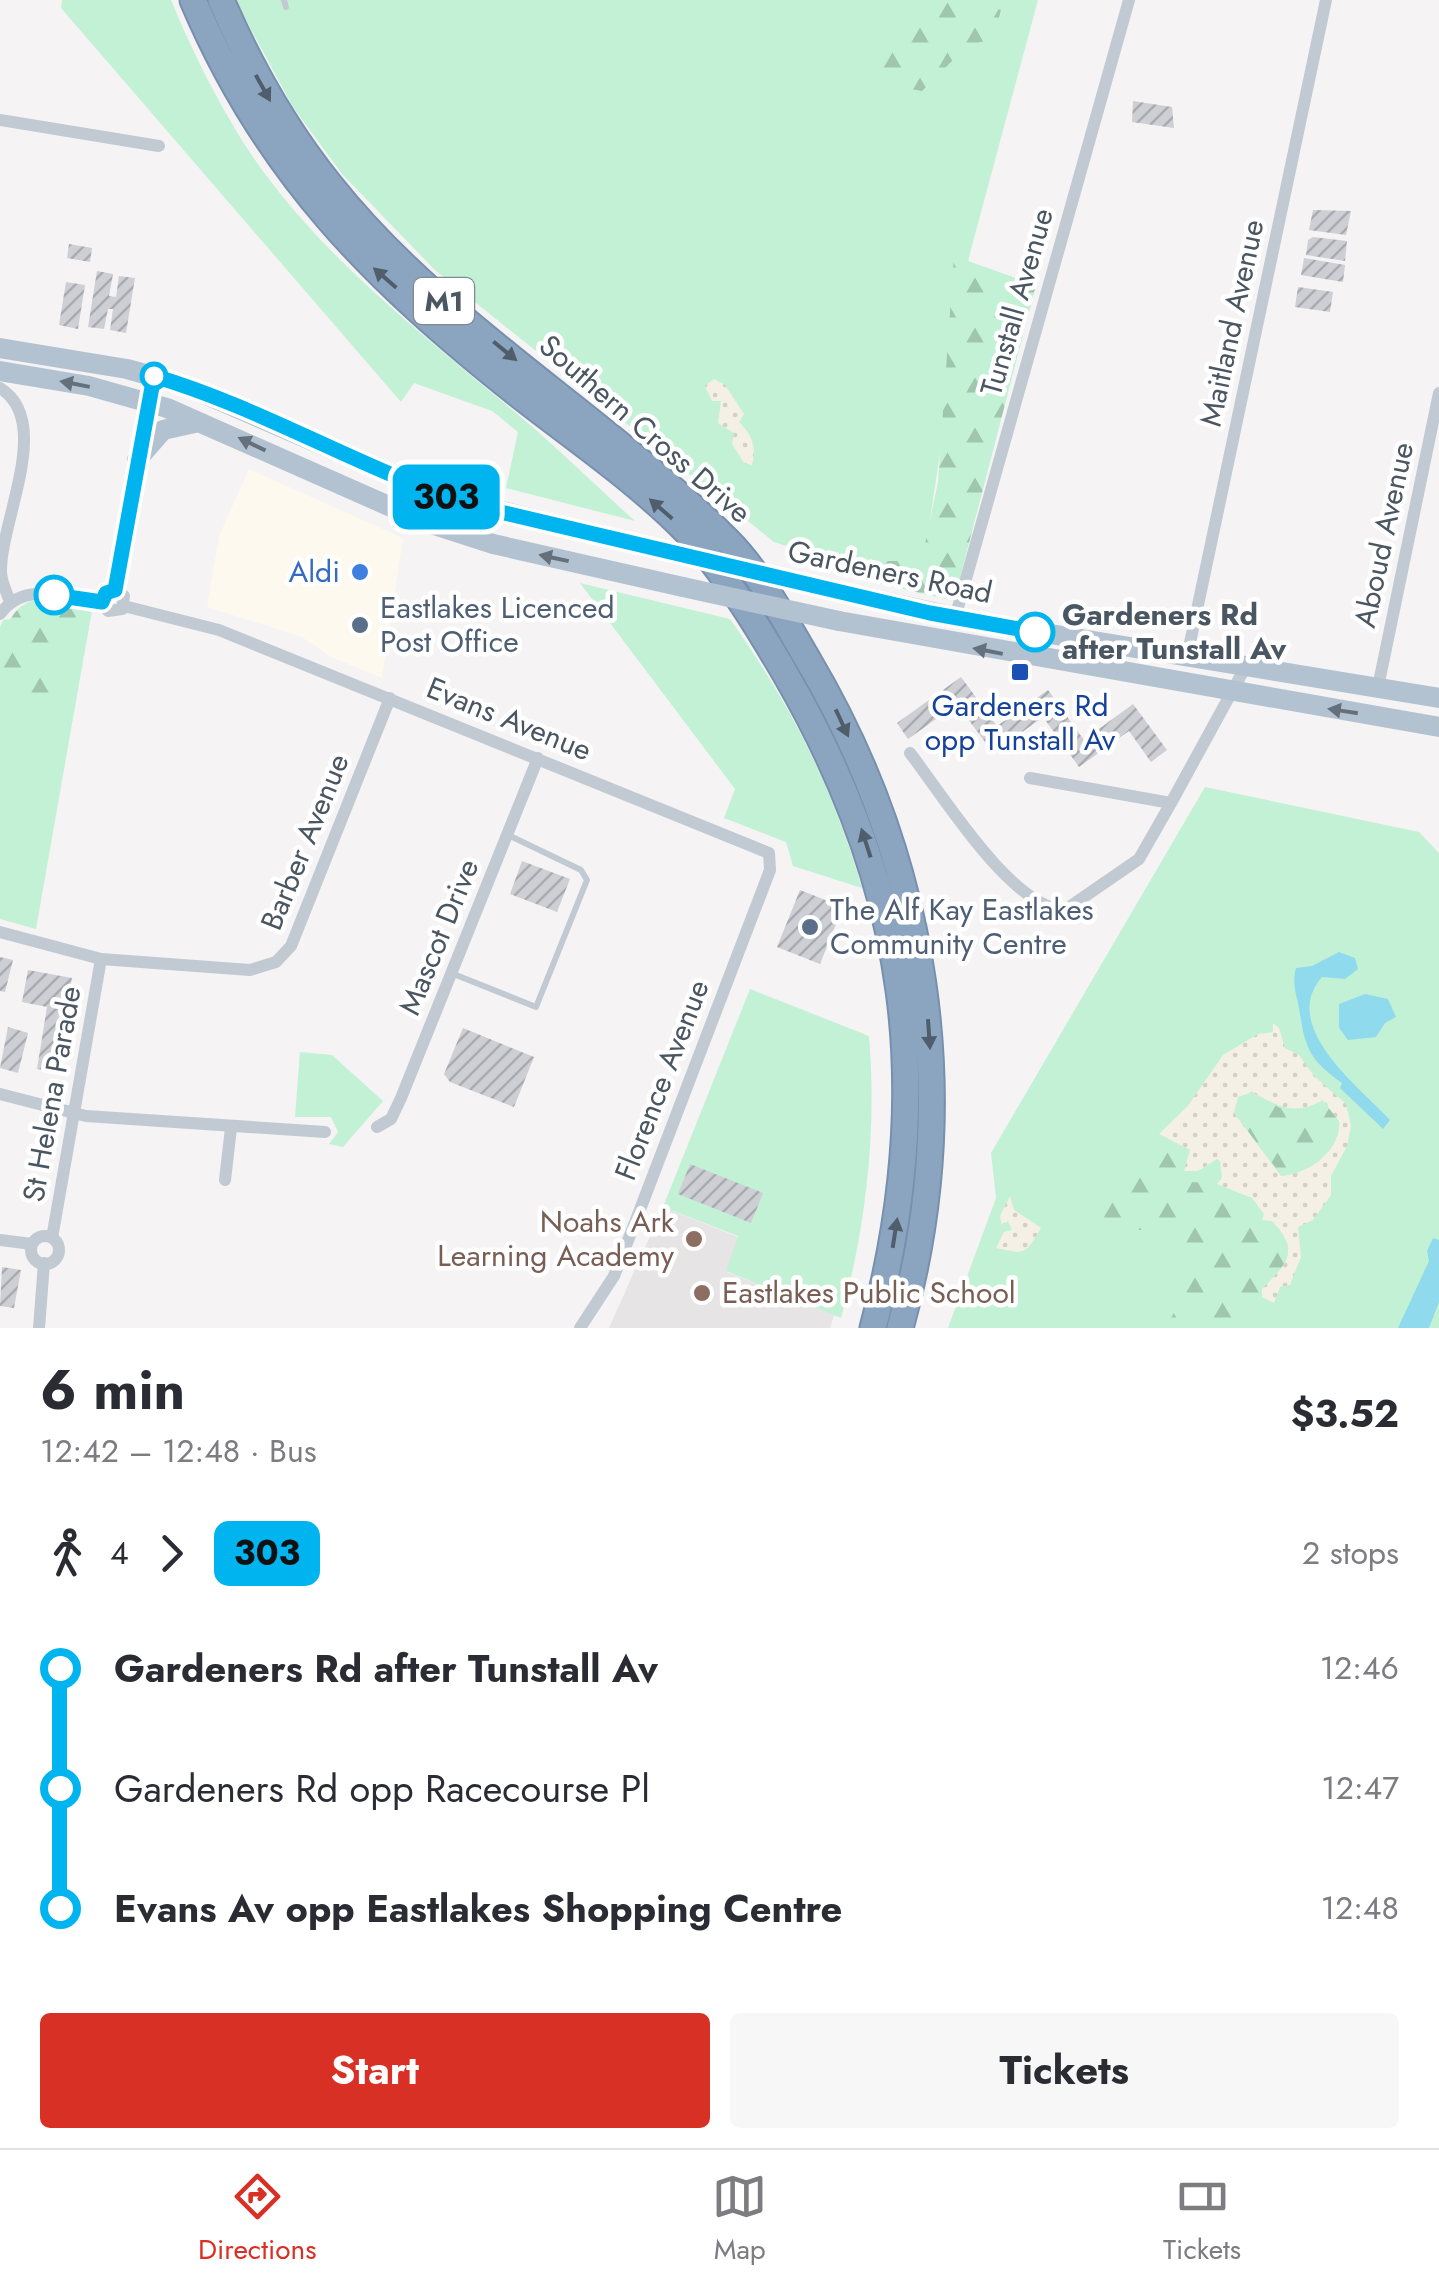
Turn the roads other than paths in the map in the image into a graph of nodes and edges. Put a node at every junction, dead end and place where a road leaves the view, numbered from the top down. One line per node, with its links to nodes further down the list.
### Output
1 (192, 0): 49 (highway, Southern Cross Drive / M1, one-way to 1)
2 (221, 0): 50 (highway, Southern Cross Drive / M1, one-way to 50)
3 (1129, 0): 20 (street, Tunstall Avenue)
4 (1326, 0): 21 (street, Maitland Avenue)
5 (0, 120): 6 (street)
6 (159, 146)
7 (0, 348): 9 (main road, Gardeners Road)
8 (0, 371): 12 (main road, Gardeners Road, one-way to 8)
9 (154, 376): 12 (street); 20 (main road, Gardeners Road, bridge)
10 (0, 388): 16 (street)
11 (1439, 393): 23 (street, Aboud Avenue)
12 (148, 402): 13 (main road, Gardeners Road); 14 (street)
13 (202, 422): 14 (main road); 24 (main road, Gardeners Road, one-way to 13, bridge)
14 (137, 460): 15 (street)
15 (115, 590): 17 (street); 18 (street)
16 (10, 602): 17 (street); 19 (street)
17 (102, 602): 18 (street)
18 (124, 606): 25 (street, Evans Avenue)
19 (0, 614)
20 (955, 618): 21 (main road, Gardeners Road)
21 (1187, 657): 22 (main road, Gardeners Road)
22 (1246, 666): 23 (main road, Gardeners Road); 24 (street)
23 (1378, 687): 26 (main road, Gardeners Road)
24 (1232, 693): 27 (main road, Gardeners Road, one-way to 24); 31 (street)
25 (390, 698): 29 (street, Evans Avenue); 35 (street, Barber Avenue)
26 (1439, 698)
27 (1439, 727)
28 (910, 753): 31 (street)
29 (538, 758): 32 (street, Mascot Drive); 33 (street, Evans Avenue)
30 (1030, 778): 31 (street)
31 (1171, 803)
32 (507, 834): 36 (street, Mascot Drive); 36 (lane)
33 (760, 847): 48 (street, Florence Avenue)
34 (0, 932): 35 (street, Barber Avenue)
35 (101, 959): 38 (street, St Helena Parade)
36 (452, 973): 39 (street, Mascot Drive)
37 (0, 1094): 38 (street)
38 (75, 1114): 40 (street); 43 (street, St Helena Parade)
39 (377, 1127)
40 (230, 1128): 41 (street); 42 (street)
41 (325, 1132)
42 (225, 1180)
43 (52, 1238): 45 (street); 46 (street)
44 (0, 1240): 45 (street)
45 (32, 1244): 46 (street)
46 (44, 1263): 47 (street)
47 (39, 1328)
48 (580, 1328)
49 (873, 1328)
50 (900, 1328)

